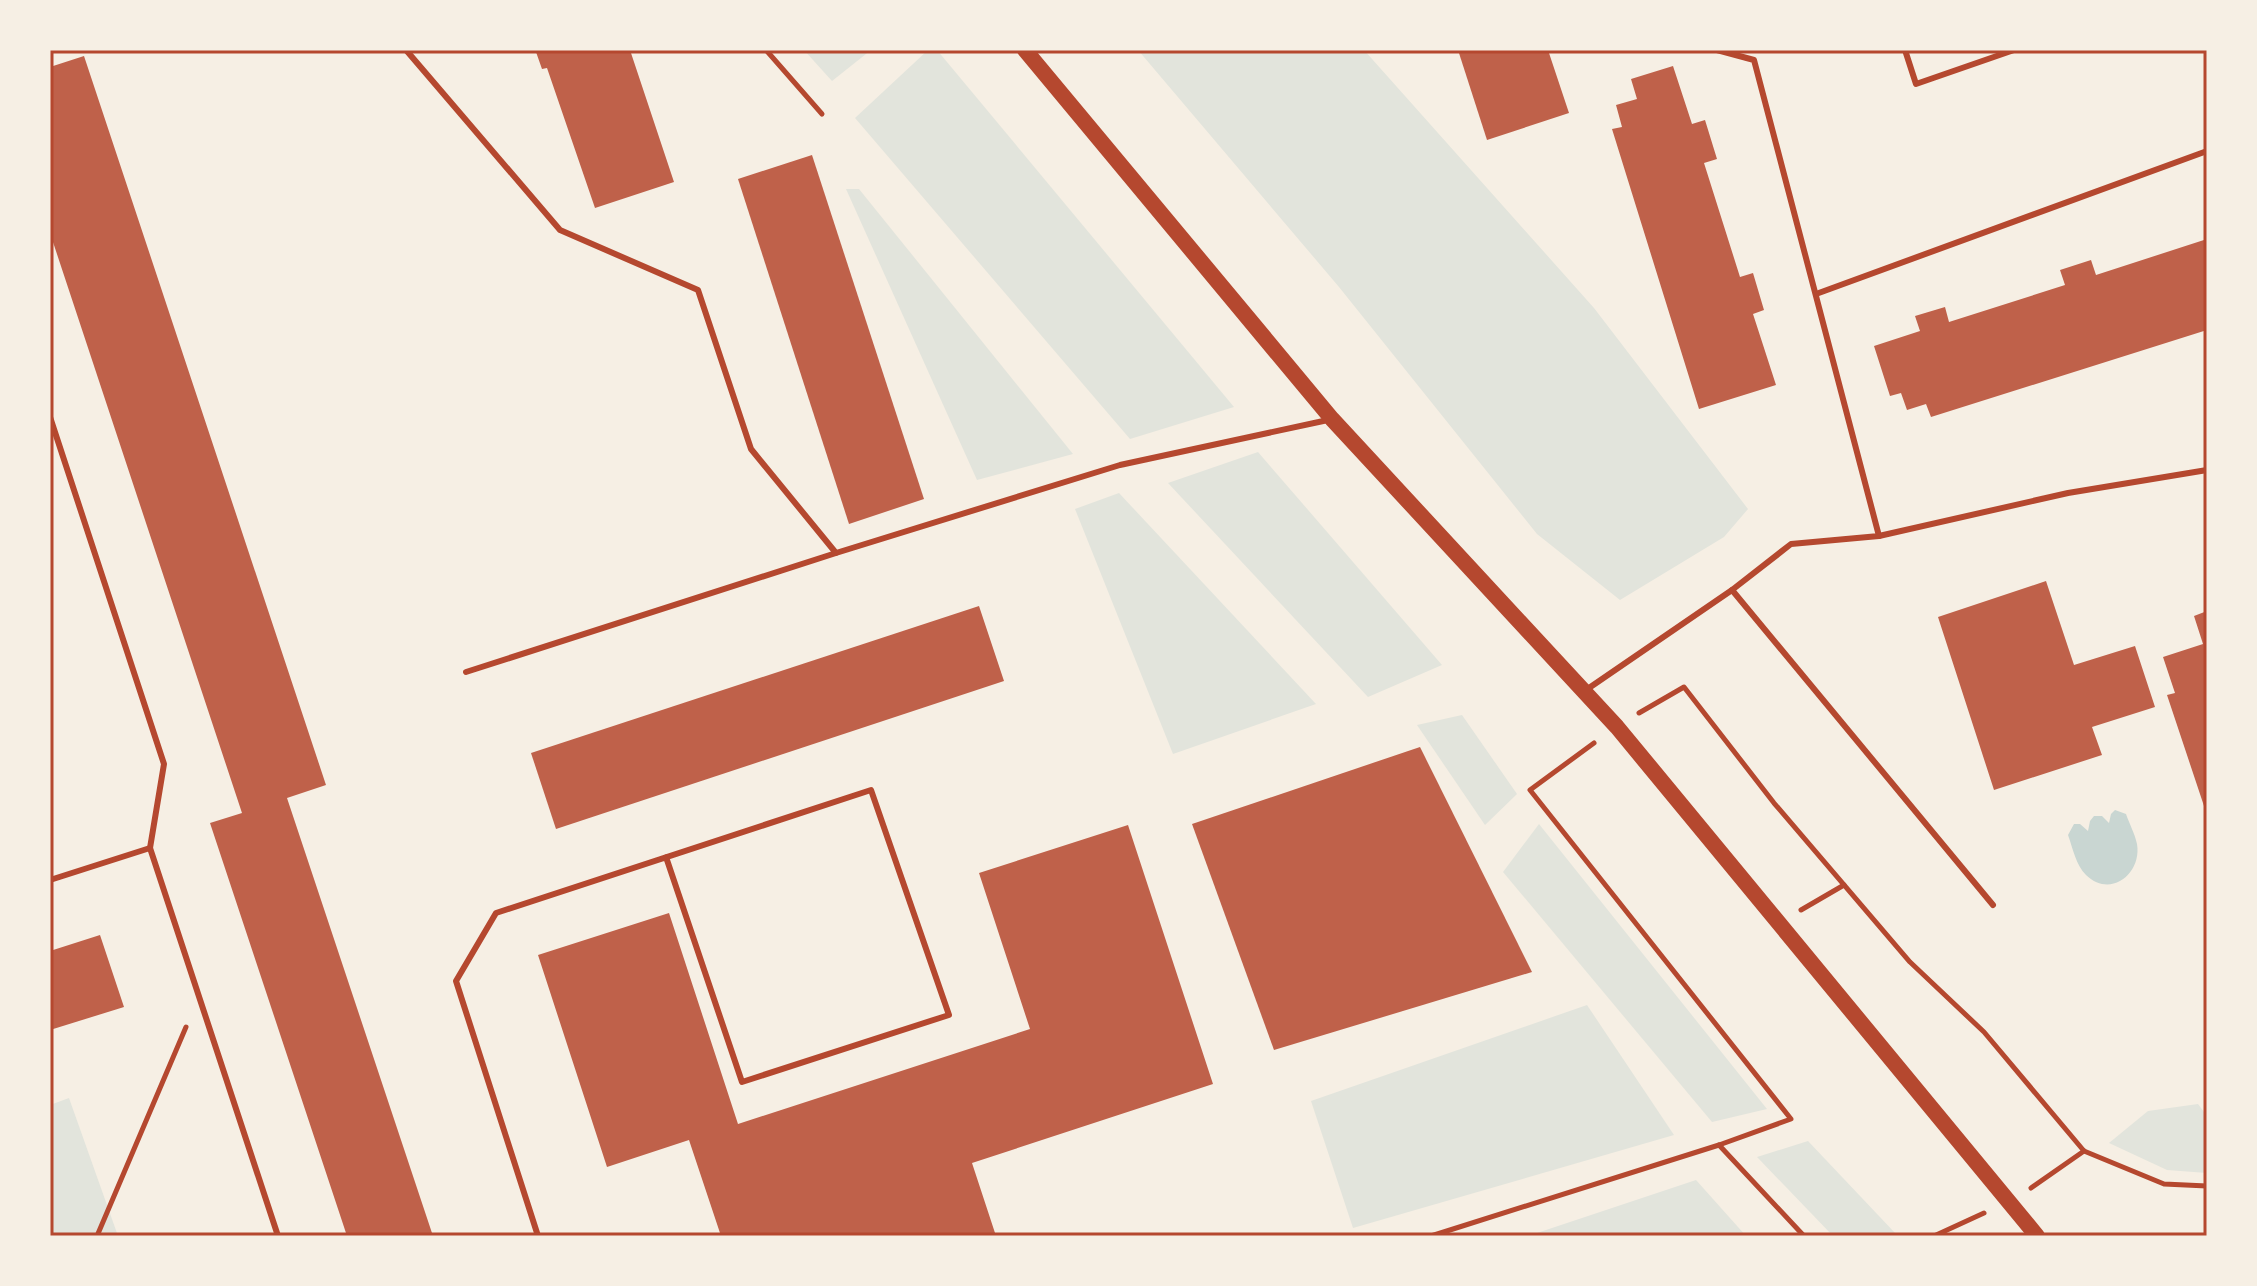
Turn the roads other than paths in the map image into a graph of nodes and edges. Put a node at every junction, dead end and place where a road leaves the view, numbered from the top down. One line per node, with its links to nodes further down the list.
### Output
1 (406, 50): 12 (lane)
2 (1025, 50): 9 (main road)
3 (1717, 50): 7 (lane)
4 (1905, 50): 5 (lane)
5 (2014, 50)
6 (2207, 151): 7 (lane)
7 (1816, 294): 11 (lane)
8 (50, 417): 16 (lane)
9 (1332, 419): 12 (lane); 15 (main road)
10 (2207, 470): 11 (lane)
11 (1879, 536): 13 (lane)
12 (836, 553): 14 (lane)
13 (1732, 590): 15 (lane); 19 (lane)
14 (466, 672)
15 (1586, 690): 22 (main road)
16 (150, 848): 18 (lane); 20 (lane)
17 (666, 857): 17 (lane); 21 (lane)
18 (50, 880)
19 (1993, 905)
20 (278, 1236)
21 (538, 1236)
22 (2037, 1236)

